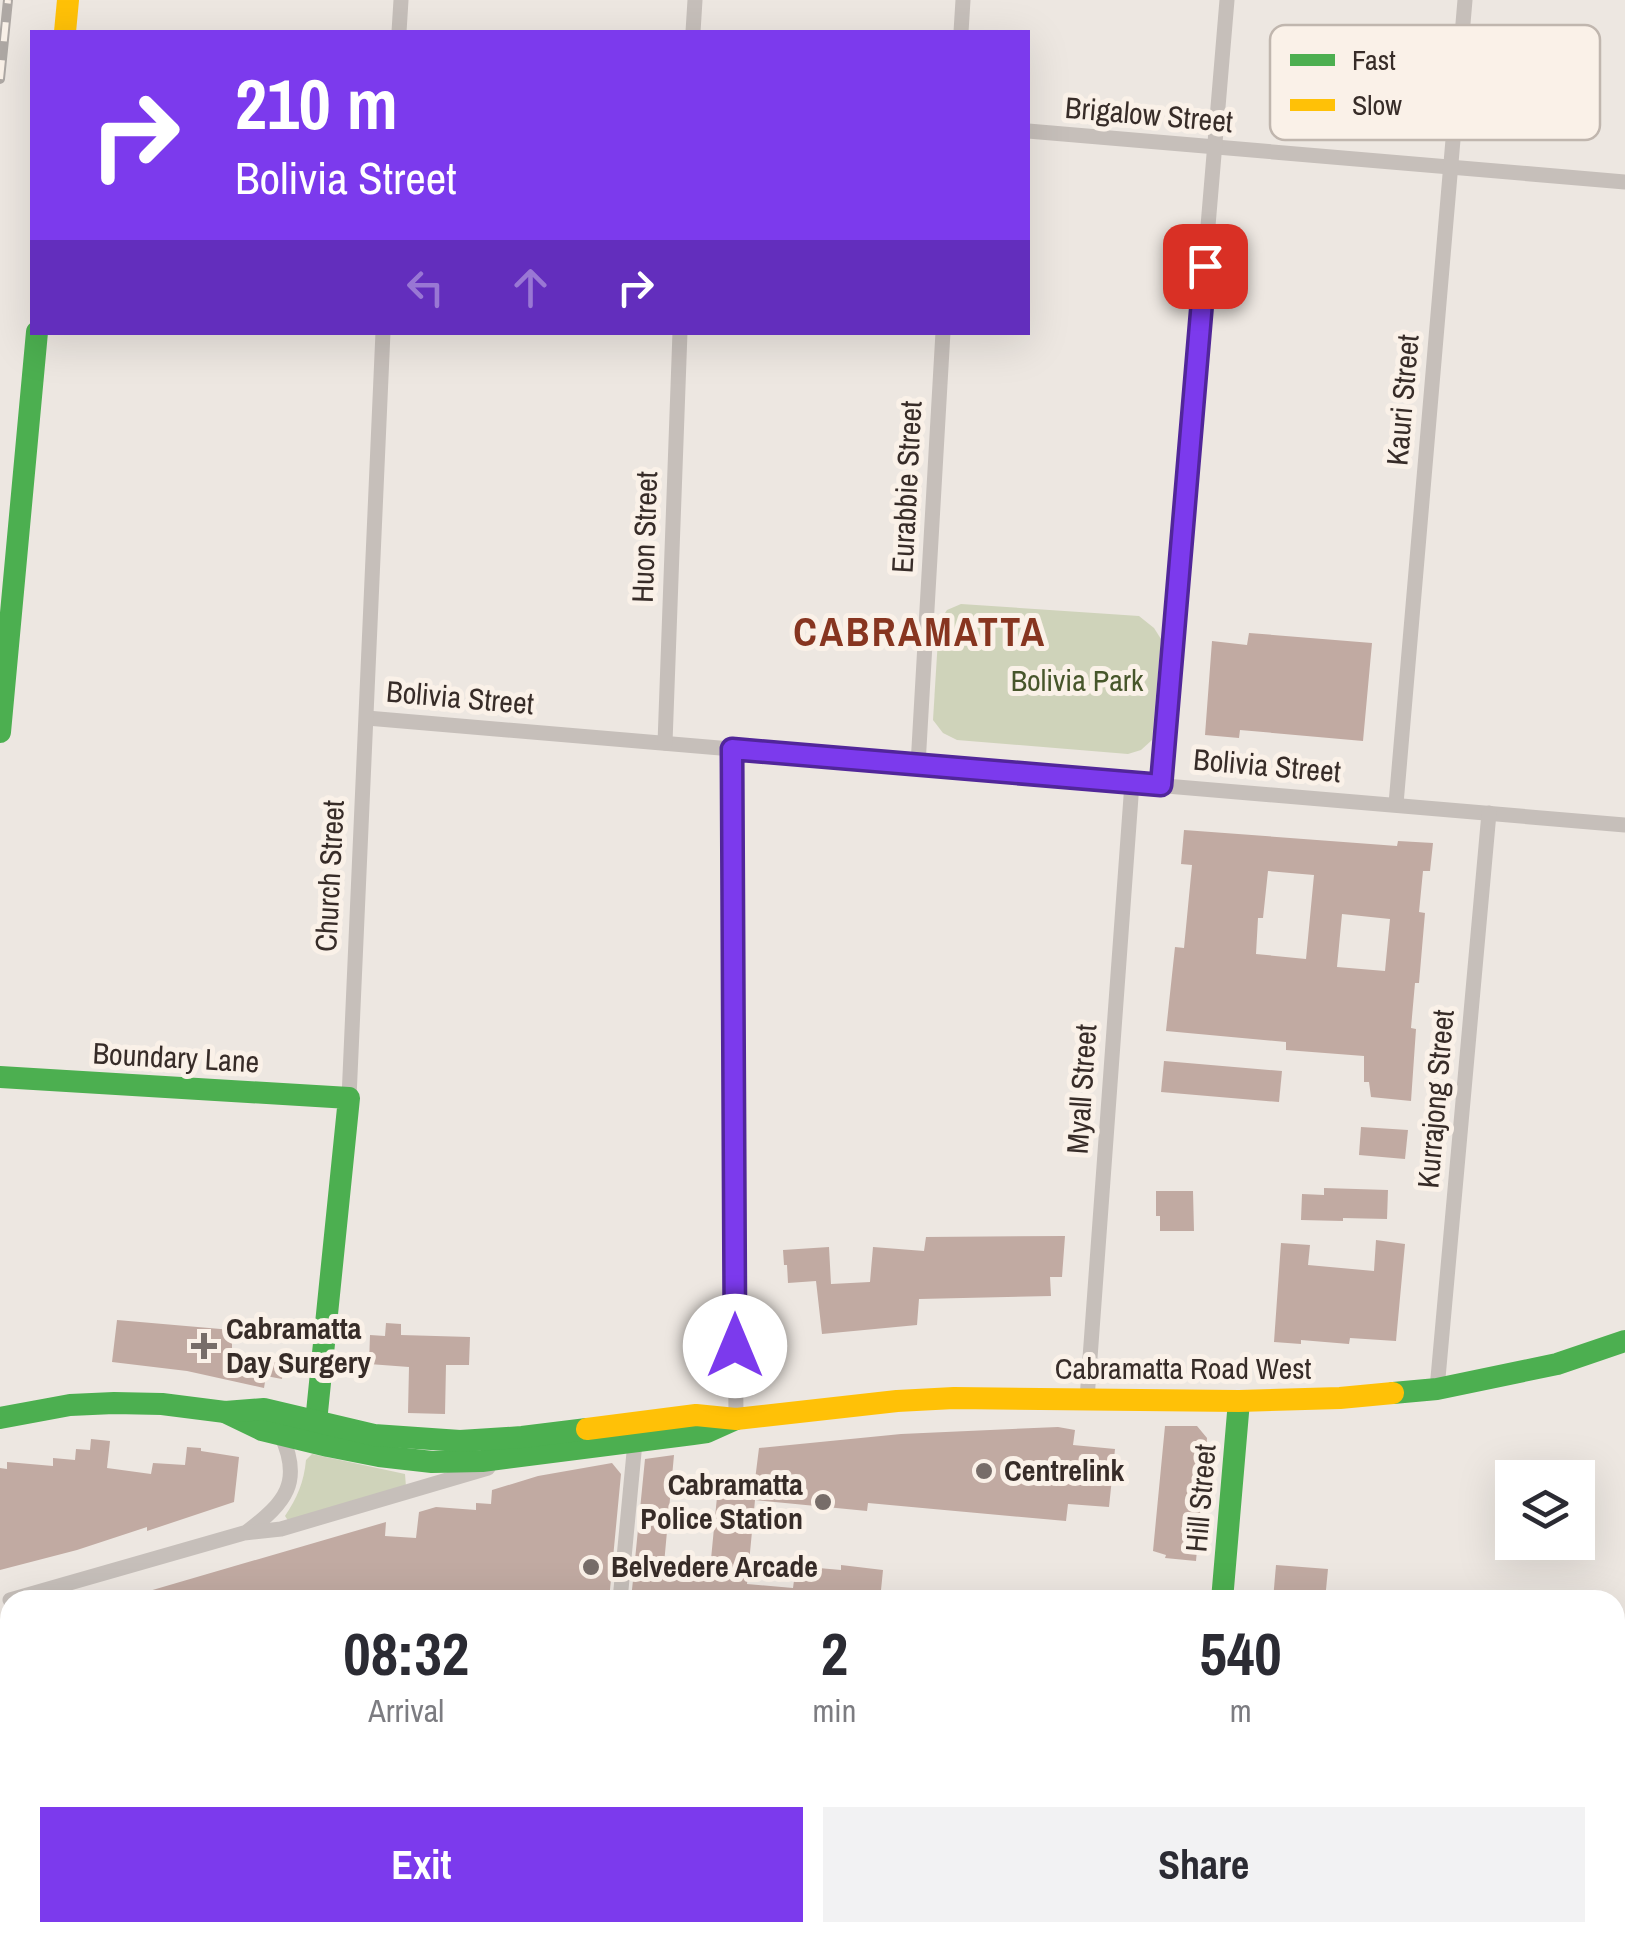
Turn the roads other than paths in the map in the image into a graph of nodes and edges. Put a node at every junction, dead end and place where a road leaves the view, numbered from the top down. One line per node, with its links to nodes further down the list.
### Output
1 (68, 0): 8 (main road)
2 (400, 0): 9 (street)
3 (695, 0): 10 (street)
4 (963, 0): 11 (street)
5 (1227, 0): 14 (street)
6 (1465, 0): 7 (street, Kauri Street)
7 (1463, 25)
8 (65, 30)
9 (399, 30)
10 (694, 30)
11 (961, 30)
12 (1030, 132): 14 (street, Brigalow Street)
13 (1453, 140): 15 (street, Kauri Street)
14 (1215, 148): 15 (street, Brigalow Street); 27 (street)
15 (1451, 168): 16 (street, Brigalow Street); 28 (street, Kauri Street)
16 (1625, 182)
17 (36, 335): 22 (main road)
18 (383, 335): 21 (street, Church Street)
19 (680, 335): 23 (street, Huon Street)
20 (943, 335): 25 (street, Eurabbie Street)
21 (367, 718): 23 (street, Bolivia Street); 32 (street, Church Street)
22 (0, 732)
23 (665, 743): 24 (street, Bolivia Street)
24 (732, 749): 25 (street, Bolivia Street); 39 (street)
25 (918, 764): 26 (street, Bolivia Street)
26 (1132, 783): 27 (street, Bolivia Street); 35 (street, Myall Street)
27 (1161, 785): 28 (street, Bolivia Street)
28 (1396, 804): 29 (street, Bolivia Street)
29 (1489, 813): 30 (street, Bolivia Street); 34 (street, Kurrajong Street)
30 (1625, 824)
31 (0, 1077): 32 (main road, Boundary Lane)
32 (349, 1098): 40 (main road, Church Street)
33 (1625, 1341): 34 (main road, Cabramatta Road West)
34 (1437, 1389): 36 (main road, Cabramatta Road West)
35 (1086, 1399): 36 (main road, Cabramatta Road West); 39 (main road, Cabramatta Road West)
36 (1239, 1401): 47 (main road, Hill Street)
37 (224, 1412): 38 (main road, Cabramatta Road West); 40 (main road, Cabramatta Road West); 41 (main road, Cabramatta Road West)
38 (0, 1418)
39 (736, 1420): 40 (main road, Cabramatta Road West); 42 (main road, Cabramatta Road West)
40 (316, 1422)
41 (281, 1435): 43 (main road, Cabramatta Road West); 44 (street, Cabramatta Road West)
42 (635, 1442): 43 (main road, Cabramatta Road West); 46 (street)
43 (545, 1454): 44 (street, Cabramatta Road West)
44 (244, 1534): 45 (street, Cabramatta Road West)
45 (61, 1590)
46 (621, 1590)
47 (1223, 1590)

